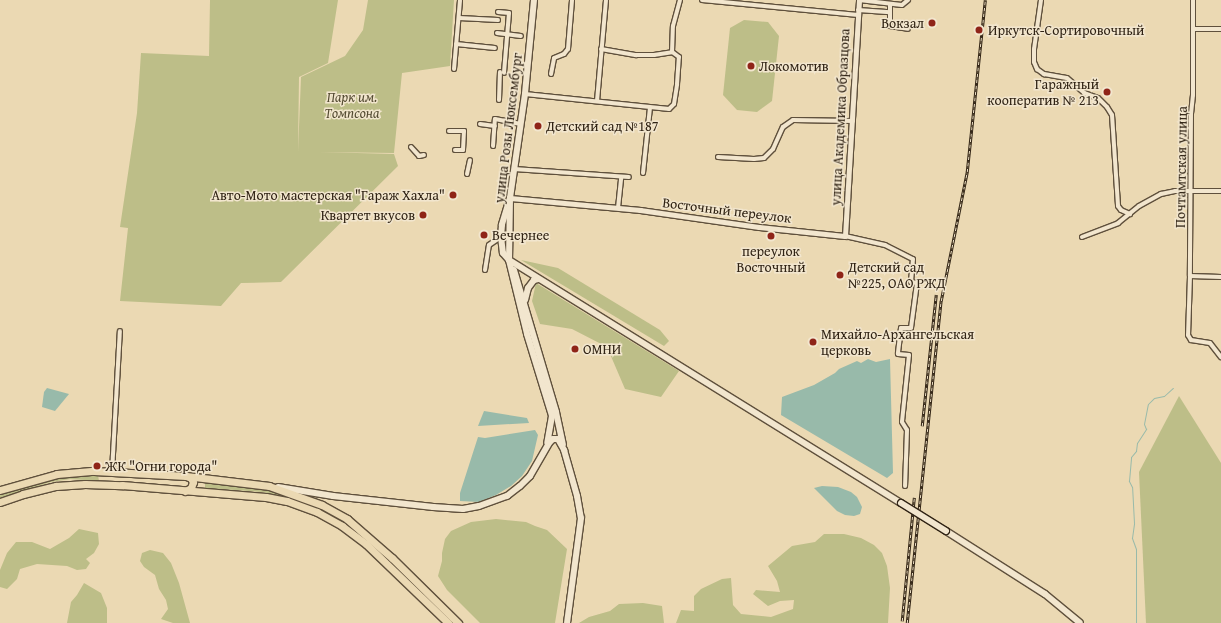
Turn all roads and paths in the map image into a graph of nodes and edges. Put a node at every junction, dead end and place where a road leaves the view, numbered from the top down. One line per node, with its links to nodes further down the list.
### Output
1 (460, 0): 15 (street)
2 (534, 0): 29 (main road, улица Розы Люксембург)
3 (572, 0): 28 (street)
4 (606, 0): 25 (street)
5 (680, 0): 26 (street)
6 (702, 0): 13 (street)
7 (859, 0): 11 (street); 13 (street, улица Академика Образцова)
8 (908, 0): 11 (street)
9 (1041, 0): 53 (street)
10 (1193, 0): 17 (street, Почтамтская улица)
11 (890, 4): 14 (street)
12 (498, 12): 21 (street)
13 (858, 12): 14 (street); 33 (street, улица Академика Образцова)
14 (890, 12): 19 (street)
15 (459, 18): 16 (street); 23 (street)
16 (498, 20)
17 (1193, 29): 18 (street); 49 (street, Почтамтская улица)
18 (1221, 29)
19 (908, 30)
20 (496, 33): 21 (street)
21 (507, 34): 22 (street); 30 (street)
22 (521, 36)
23 (456, 44): 24 (street); 27 (street)
24 (495, 48)
25 (601, 49): 26 (street); 31 (street)
26 (672, 52): 32 (street)
27 (454, 69)
28 (551, 74)
29 (525, 94): 31 (street); 35 (main road, улица Розы Люксембург)
30 (499, 100)
31 (597, 101): 32 (street)
32 (650, 107): 45 (street)
33 (853, 121): 42 (street); 54 (street, улица Академика Образцова)
34 (480, 124): 36 (street)
35 (520, 124): 36 (street); 44 (main road, улица Розы Люксембург)
36 (495, 126): 38 (street)
37 (449, 131): 40 (street)
38 (494, 146)
39 (411, 147): 41 (street)
40 (455, 150)
41 (424, 155)
42 (718, 157)
43 (470, 160): 46 (street)
44 (514, 169): 47 (street); 51 (main road, улица Розы Люксембург)
45 (643, 173)
46 (468, 174)
47 (620, 177): 48 (street); 52 (street)
48 (629, 177)
49 (1191, 190): 50 (street); 53 (street); 59 (street, Почтамтская улица)
50 (1221, 191)
51 (510, 198): 52 (street, Восточный переулок); 55 (main road); 57 (main road, улица Розы Люксембург)
52 (618, 208): 54 (street, Восточный переулок)
53 (1130, 214): 56 (street)
54 (845, 236): 74 (street, Восточный переулок)
55 (501, 237): 57 (main road); 58 (street)
56 (1082, 237)
57 (509, 260): 61 (main road); 62 (main road, улица Розы Люксембург); 64 (main road, улица Розы Люксембург)
58 (485, 270)
59 (1190, 276): 60 (street); 65 (street, Почтамтская улица)
60 (1221, 277)
61 (538, 279): 62 (main road); 81 (main road, bridge)
62 (525, 302): 64 (main road, улица Розы Люксембург)
63 (120, 331): 69 (street)
64 (530, 333): 66 (main road, улица Розы Люксембург)
65 (1221, 357)
66 (550, 396): 67 (main road, улица Розы Люксембург); 68 (main road, улица Розы Люксембург)
67 (545, 450): 68 (main road); 73 (main road)
68 (564, 450): 80 (main road, улица Розы Люксембург)
69 (112, 472): 70 (main road); 75 (main road)
70 (121, 472): 71 (main road); 72 (main road)
71 (186, 476): 73 (main road); 76 (main road)
72 (122, 485): 76 (main road); 77 (main road)
73 (269, 486): 79 (main road)
74 (905, 486)
75 (0, 490)
76 (185, 491): 78 (main road)
77 (0, 502)
78 (448, 623)
79 (458, 623)
80 (567, 623)
81 (1080, 623)

